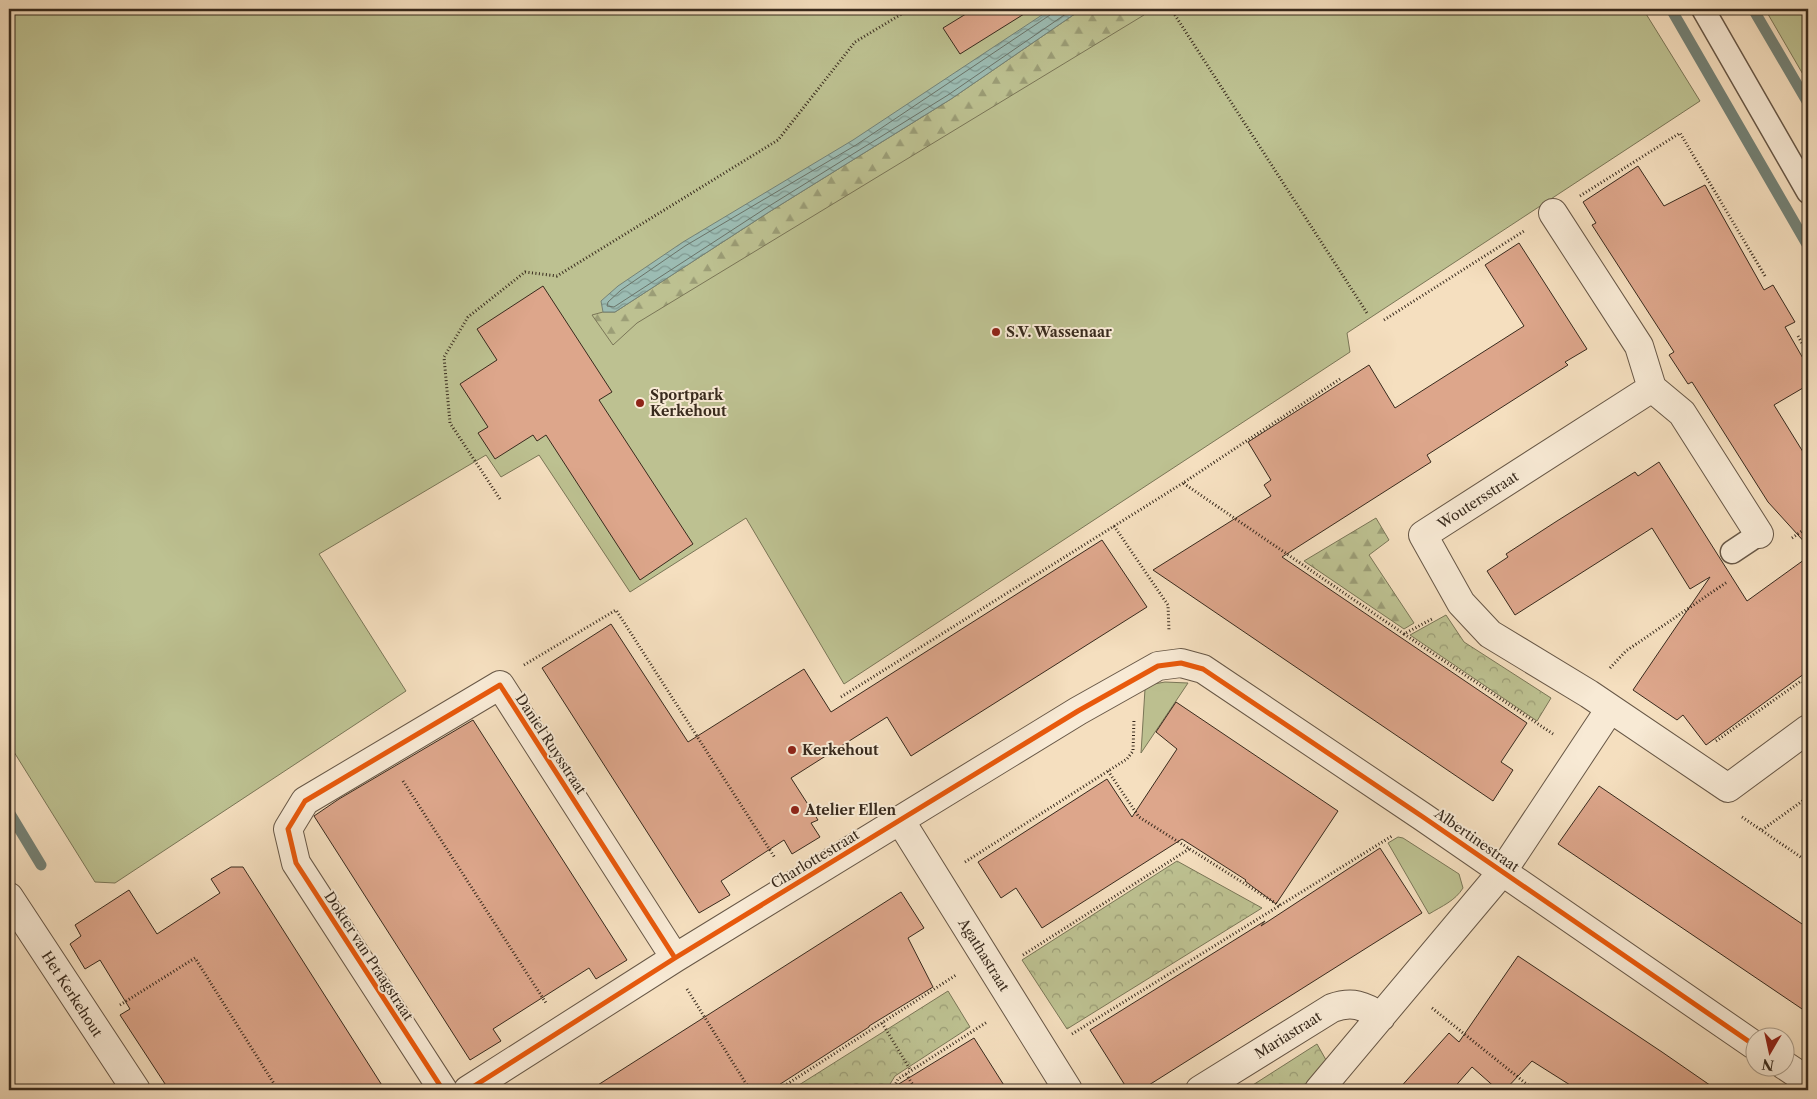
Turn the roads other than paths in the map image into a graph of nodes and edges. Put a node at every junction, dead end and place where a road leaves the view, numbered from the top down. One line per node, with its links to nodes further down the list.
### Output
1 (1703, 9): 2 (lane)
2 (1808, 192)
3 (1553, 213): 4 (street)
4 (1652, 388): 5 (street); 8 (street, Woutersstraat)
5 (1759, 534): 6 (lane)
6 (1732, 552)
7 (1175, 663): 10 (street, Charlottestraat); 12 (street, Albertinestraat)
8 (1599, 701): 9 (street, Woutersstraat); 12 (street)
9 (1808, 729)
10 (900, 820): 14 (street, Charlottestraat); 22 (street, Agathastraat)
11 (288, 829): 14 (street, Daniel Ruysstraat); 20 (street, Dokter van Praagstraat)
12 (1502, 872): 15 (street); 16 (street, Albertinestraat)
13 (9, 897): 19 (street, Het Kerkehout)
14 (672, 959): 21 (street, Charlottestraat)
15 (1381, 1017): 23 (street, Mariastraat); 24 (street)
16 (1744, 1038)
17 (1794, 1073): 18 (street)
18 (1808, 1082)
19 (136, 1090)
20 (442, 1090)
21 (468, 1090)
22 (1068, 1090)
23 (1200, 1090)
24 (1319, 1090)

